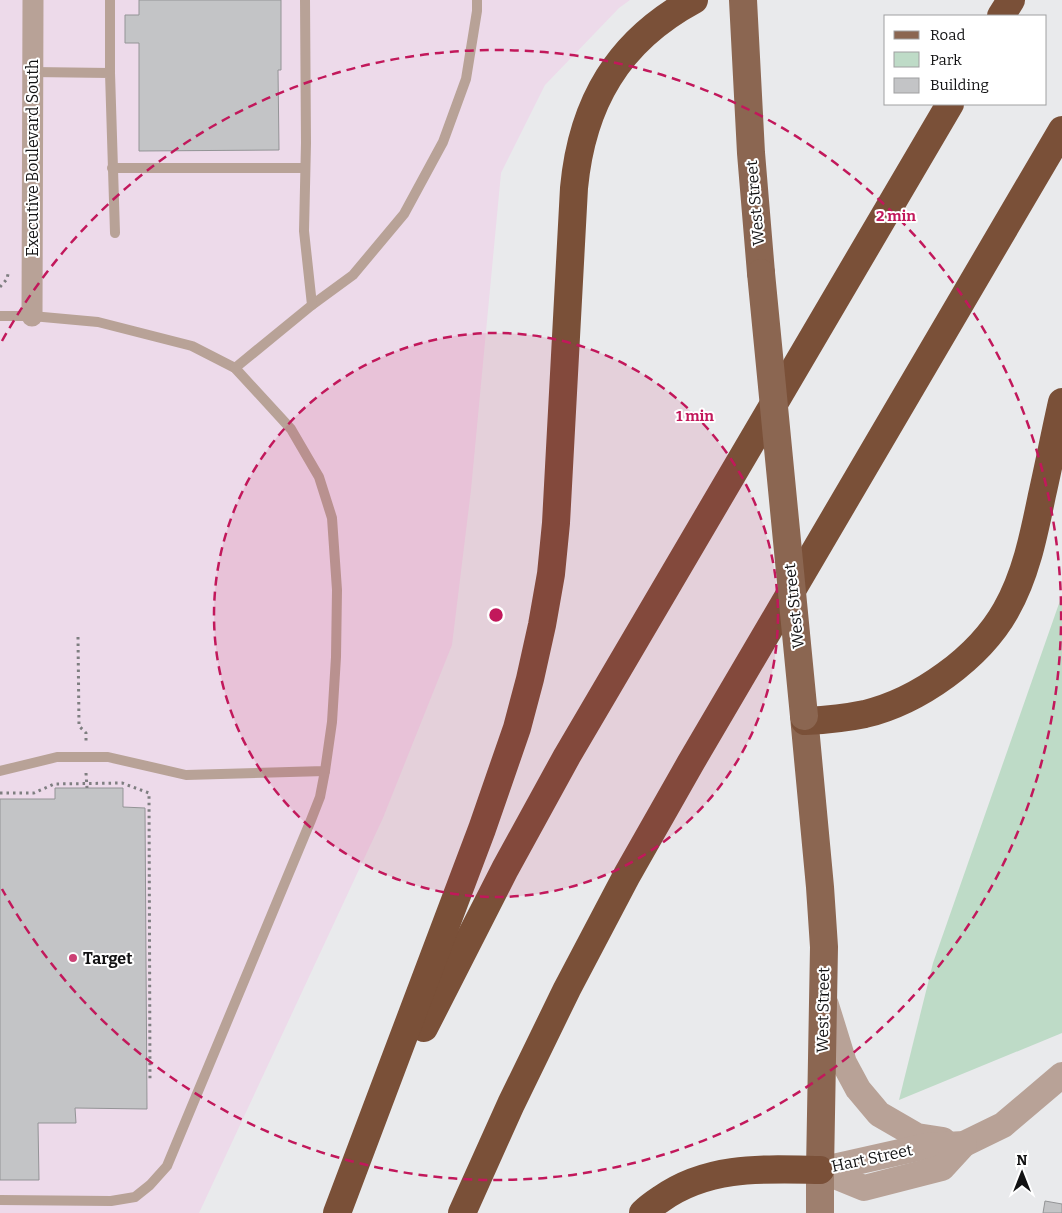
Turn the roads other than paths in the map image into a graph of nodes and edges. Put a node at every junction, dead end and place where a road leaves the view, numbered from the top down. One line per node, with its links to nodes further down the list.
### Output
1 (33, 0): 9 (street, Executive Boulevard South)
2 (110, 0): 10 (lane)
3 (305, 0): 14 (lane)
4 (477, 0): 16 (lane)
5 (694, 0): 29 (highway)
6 (743, 0): 21 (main road, West Street, bridge)
7 (1011, 0): 8 (highway)
8 (1002, 15)
9 (33, 72): 10 (lane); 18 (street, Executive Boulevard South)
10 (110, 73): 13 (lane)
11 (949, 105): 29 (highway)
12 (1062, 130): 30 (highway)
13 (112, 168): 14 (lane); 15 (lane)
14 (305, 168): 16 (lane)
15 (114, 233)
16 (312, 305): 19 (lane)
17 (0, 316): 18 (lane)
18 (32, 316): 19 (lane)
19 (235, 368): 23 (lane)
20 (1062, 402): 21 (highway)
21 (805, 719): 24 (main road, West Street)
22 (0, 771): 23 (lane)
23 (325, 771): 28 (lane)
24 (824, 998): 26 (street, Hart Street); 27 (main road, West Street)
25 (1062, 1075): 26 (street, Hart Street)
26 (964, 1144): 27 (street, Hart Street)
27 (820, 1170): 31 (highway); 32 (main road, West Street)
28 (0, 1200)
29 (339, 1213)
30 (462, 1213)
31 (643, 1213)
32 (820, 1213)

